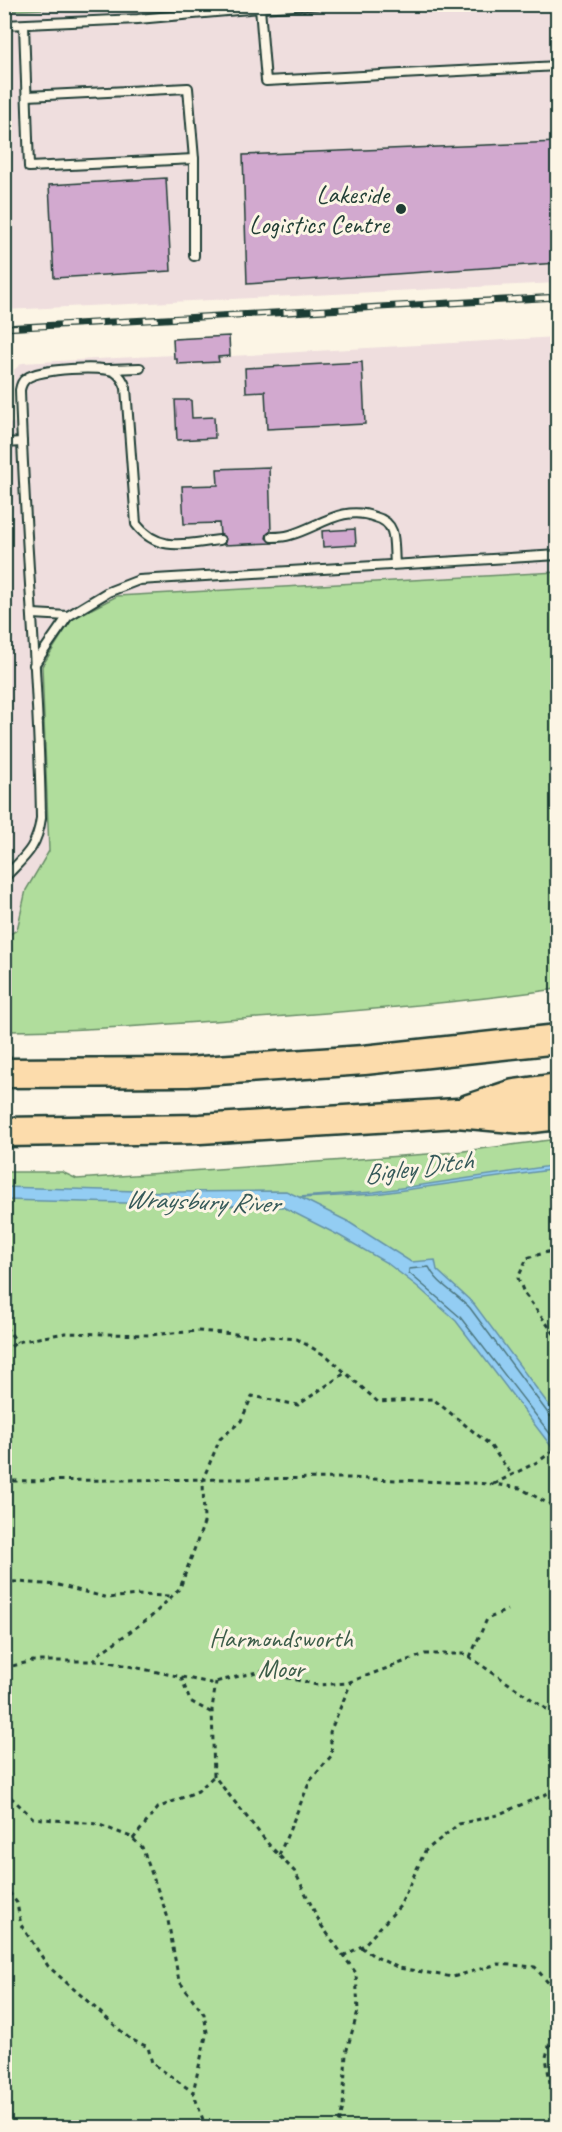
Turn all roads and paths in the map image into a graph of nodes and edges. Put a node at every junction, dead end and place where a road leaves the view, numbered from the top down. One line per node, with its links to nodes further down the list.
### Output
1 (326, 4): 2 (lane)
2 (260, 8): 3 (lane); 5 (lane)
3 (24, 25): 4 (lane); 6 (lane)
4 (4, 26)
5 (558, 66)
6 (27, 96): 7 (lane); 7 (lane)
7 (194, 159): 8 (lane)
8 (194, 256)
9 (140, 368): 10 (lane)
10 (108, 369): 11 (lane); 14 (lane)
11 (22, 442): 12 (lane); 17 (lane)
12 (4, 443)
13 (272, 537): 16 (lane)
14 (220, 540)
15 (558, 555): 16 (lane)
16 (395, 564): 18 (lane)
17 (33, 614): 18 (lane); 19 (lane)
18 (68, 616): 19 (lane)
19 (34, 665): 20 (lane)
20 (4, 879)
21 (558, 1040): 22 (highway)
22 (4, 1073)
23 (558, 1088): 24 (highway)
24 (457, 1113): 25 (highway); 26 (highway)
25 (558, 1115)
26 (4, 1132)
27 (558, 1249): 29 (path)
28 (4, 1330): 30 (path)
29 (558, 1339)
30 (17, 1342): 31 (path); 32 (path)
31 (4, 1352)
32 (346, 1373): 34 (path); 35 (path)
33 (558, 1447): 34 (path)
34 (512, 1474): 37 (path)
35 (203, 1479): 36 (path); 37 (path); 40 (path)
36 (4, 1481)
37 (494, 1484): 38 (path)
38 (558, 1509)
39 (4, 1581): 40 (path)
40 (172, 1596): 43 (path)
41 (507, 1610): 42 (path)
42 (470, 1657): 46 (path); 49 (path)
43 (93, 1661): 44 (path); 45 (path)
44 (4, 1668)
45 (181, 1677): 47 (path); 48 (path)
46 (352, 1680): 47 (path); 54 (path)
47 (216, 1682): 48 (path)
48 (212, 1713): 50 (path)
49 (558, 1718)
50 (214, 1776): 53 (path); 54 (path)
51 (558, 1789): 56 (path)
52 (4, 1791): 53 (path)
53 (133, 1839): 61 (path)
54 (279, 1855): 57 (path)
55 (4, 1885): 61 (path)
56 (361, 1947): 57 (path); 59 (path)
57 (344, 1956): 63 (path)
58 (558, 1982): 59 (path)
59 (555, 1991): 60 (path)
60 (558, 2013): 64 (path)
61 (193, 2092): 62 (path)
62 (206, 2127)
63 (338, 2127)
64 (557, 2127)

